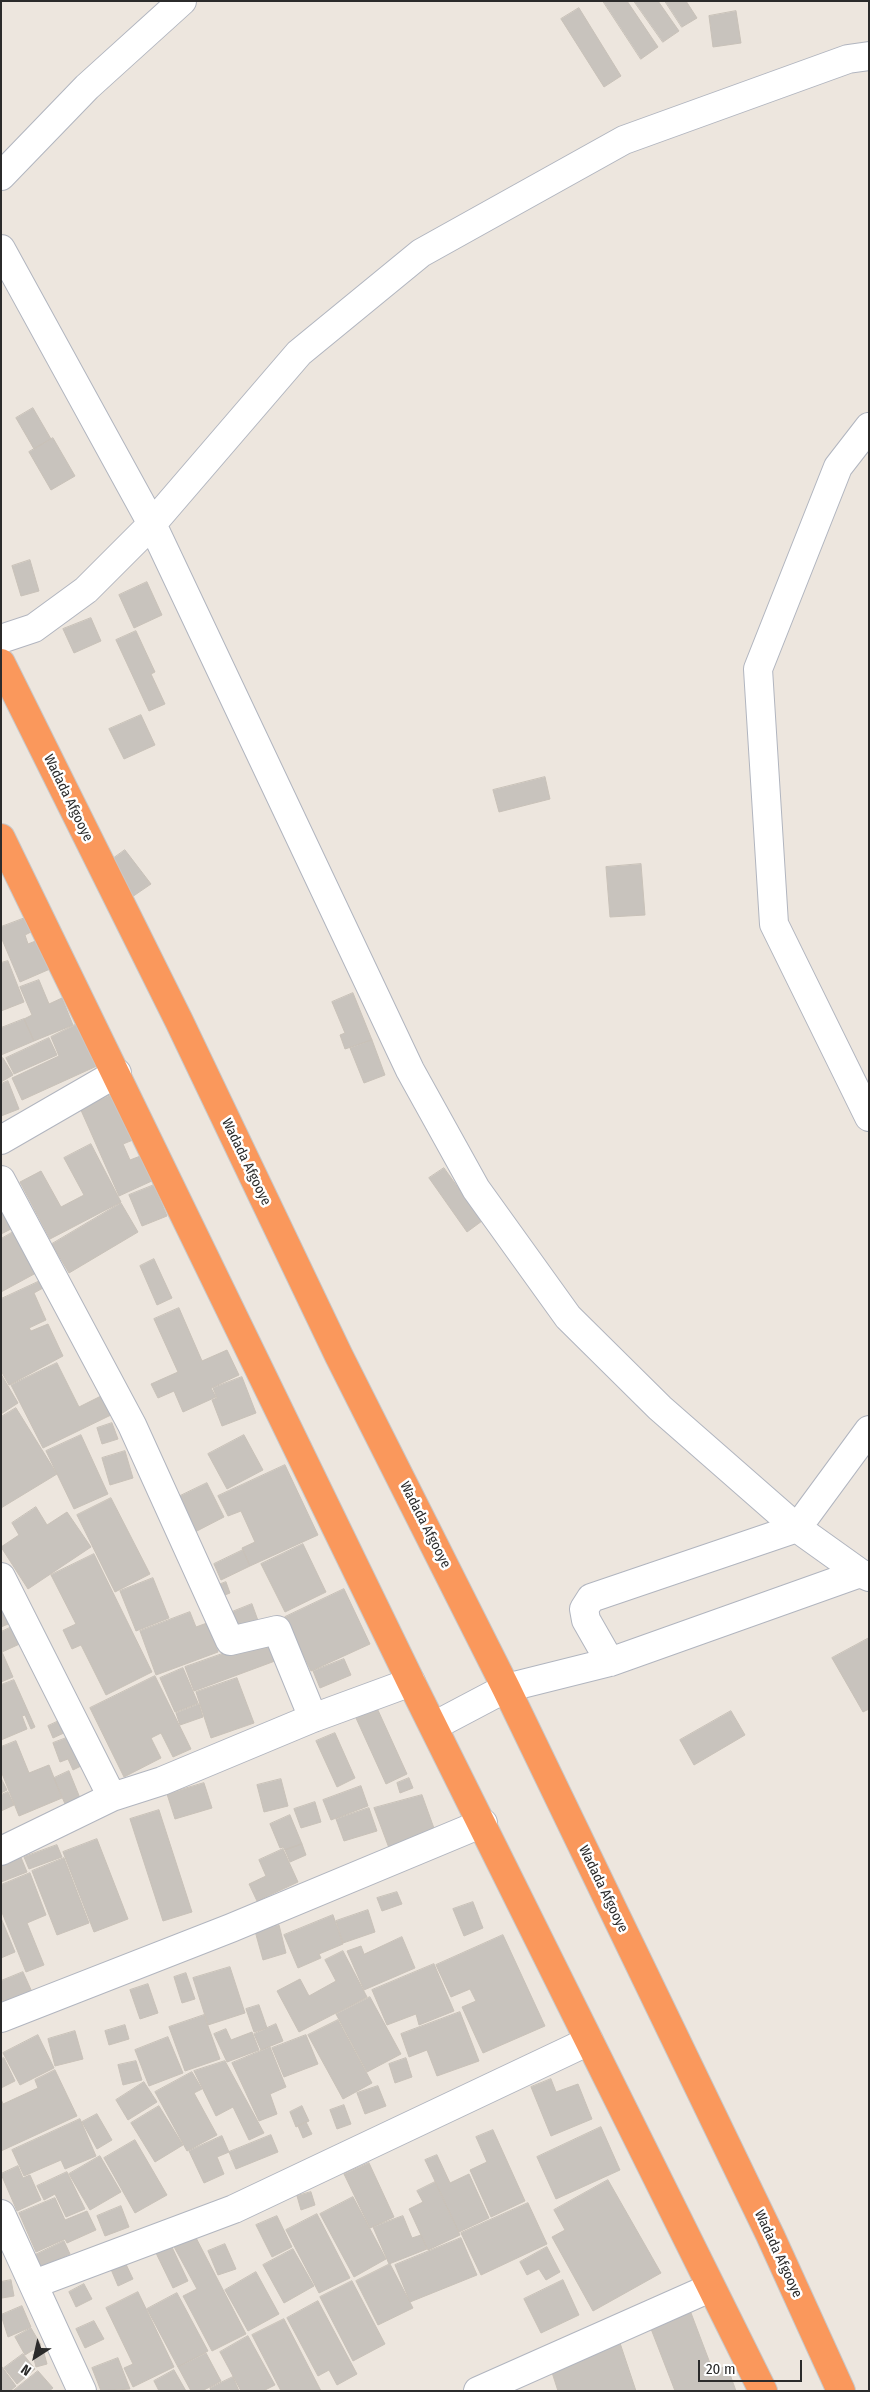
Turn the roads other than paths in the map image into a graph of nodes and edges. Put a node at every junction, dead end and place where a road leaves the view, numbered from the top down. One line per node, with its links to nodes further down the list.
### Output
1 (182, 1): 3 (street)
2 (869, 56): 6 (street)
3 (1, 176)
4 (1, 249): 6 (street)
5 (869, 427): 11 (street)
6 (152, 524): 7 (street); 15 (street)
7 (1, 639)
8 (1, 663): 20 (highway, Wadada Afgooye)
9 (1, 838): 10 (highway)
10 (117, 1074): 12 (street); 19 (highway)
11 (869, 1117)
12 (1, 1140)
13 (1, 1180): 21 (street)
14 (869, 1430): 15 (street)
15 (797, 1528): 16 (street); 18 (street)
16 (864, 1575): 18 (street)
17 (1, 1577): 23 (street)
18 (610, 1662): 20 (street)
19 (411, 1682): 21 (street); 22 (highway)
20 (506, 1688): 22 (street); 34 (highway, Wadada Afgooye)
21 (313, 1718): 23 (street)
22 (434, 1726): 24 (highway)
23 (112, 1798): 25 (street)
24 (482, 1823): 26 (street); 27 (highway)
25 (1, 1851)
26 (1, 2018)
27 (589, 2041): 29 (street); 30 (highway)
28 (1, 2214): 29 (street)
29 (34, 2284): 31 (street)
30 (710, 2288): 32 (street); 33 (highway)
31 (82, 2391)
32 (478, 2391)
33 (763, 2391)
34 (841, 2391)

